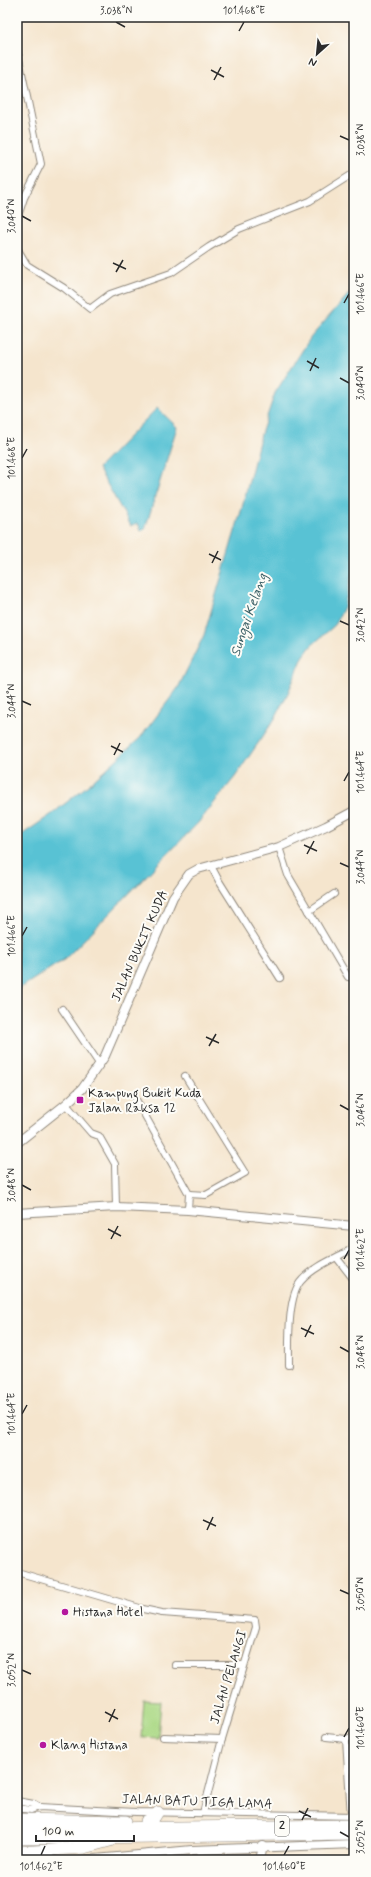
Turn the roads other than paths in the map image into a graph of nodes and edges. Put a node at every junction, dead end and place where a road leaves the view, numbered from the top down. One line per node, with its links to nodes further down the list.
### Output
1 (17, 49): 3 (street)
2 (354, 174): 4 (street)
3 (17, 219)
4 (17, 248)
5 (354, 811): 6 (street, JALAN BUKIT KUDA)
6 (279, 847): 7 (street, JALAN BUKIT KUDA); 9 (street)
7 (211, 866): 10 (street); 13 (street, JALAN BUKIT KUDA)
8 (334, 894): 9 (street)
9 (309, 911): 11 (street)
10 (280, 978)
11 (354, 978)
12 (62, 1009): 13 (street)
13 (100, 1065): 16 (street, JALAN BUKIT KUDA)
14 (185, 1076): 18 (street)
15 (134, 1096): 18 (street)
16 (66, 1104): 17 (street, JALAN BUKIT KUDA); 19 (street)
17 (18, 1140)
18 (189, 1194): 20 (street)
19 (116, 1207): 20 (street); 21 (street)
20 (188, 1210): 22 (street)
21 (17, 1213)
22 (354, 1226)
23 (354, 1242): 24 (street)
24 (337, 1258): 25 (street); 26 (street)
25 (354, 1280)
26 (289, 1365)
27 (17, 1572): 29 (street, JALAN PELANGI)
28 (175, 1665): 29 (street)
29 (244, 1666): 33 (street, JALAN PELANGI)
30 (163, 1736): 33 (street)
31 (354, 1736): 34 (street)
32 (326, 1737): 34 (street)
33 (222, 1739): 39 (street, JALAN PELANGI)
34 (346, 1739): 41 (street)
35 (17, 1800): 36 (street, JALAN BATU TIGA LAMA)
36 (39, 1807): 37 (street, JALAN BATU TIGA LAMA); 38 (street, JALAN BATU TIGA LAMA)
37 (17, 1808)
38 (158, 1812): 39 (street, JALAN BATU TIGA LAMA); 42 (highway)
39 (203, 1813): 41 (street, JALAN BATU TIGA LAMA)
40 (17, 1819): 42 (highway)
41 (353, 1819): 43 (highway, 2)
42 (146, 1821): 43 (highway)
43 (173, 1828): 44 (highway, 2)
44 (17, 1829)
45 (354, 1834): 46 (highway, 2)
46 (130, 1837): 47 (highway, 2); 51 (highway)
47 (17, 1839)
48 (354, 1844): 49 (street)
49 (263, 1846): 53 (street); 54 (street)
50 (17, 1852): 51 (highway)
51 (34, 1852): 52 (street)
52 (53, 1860)
53 (85, 1860)
54 (260, 1860)

